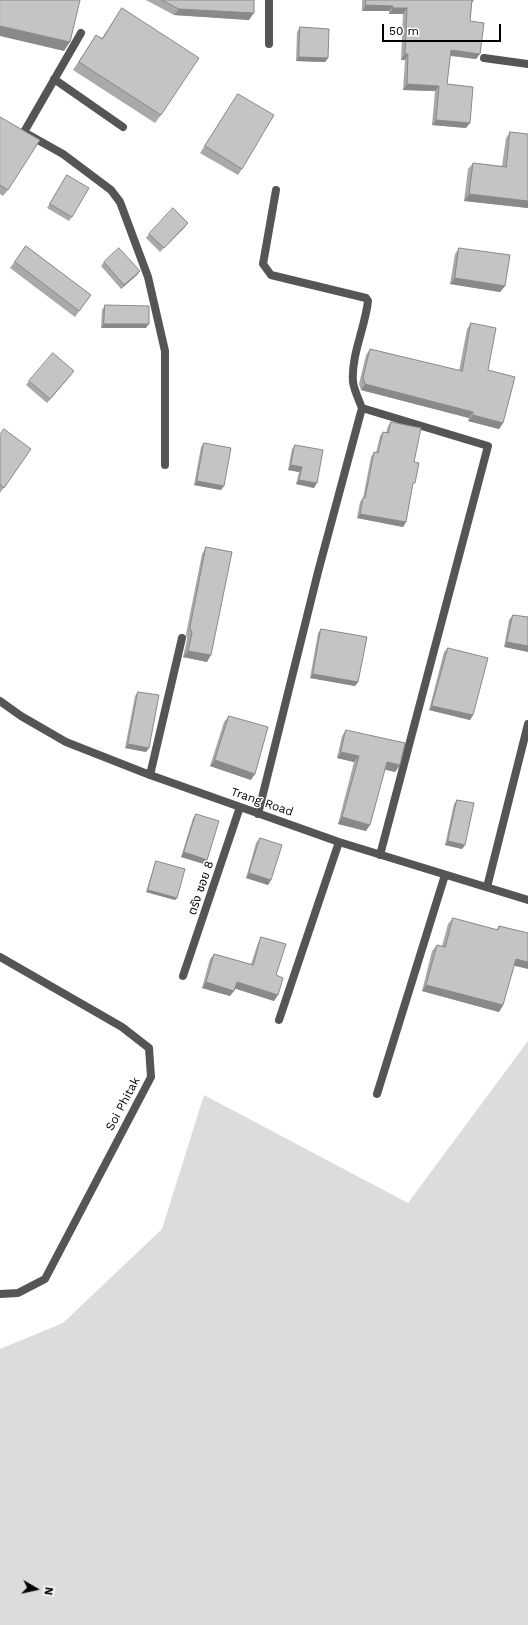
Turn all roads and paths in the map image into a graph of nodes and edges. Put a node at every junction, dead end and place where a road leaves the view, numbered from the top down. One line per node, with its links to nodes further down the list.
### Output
1 (269, 0): 3 (street)
2 (81, 33): 6 (street)
3 (269, 44)
4 (484, 58): 5 (street)
5 (528, 64)
6 (54, 80): 7 (street); 10 (street)
7 (123, 127)
8 (276, 190): 9 (street)
9 (362, 408): 16 (street); 18 (street)
10 (165, 465)
11 (182, 638): 14 (street)
12 (0, 701): 14 (street, Trang Road)
13 (528, 724): 20 (street)
14 (150, 775): 15 (street, Trang Road)
15 (240, 807): 16 (street, Trang Road); 23 (street, ตรัง ซอย 8)
16 (258, 814): 17 (street, Trang Road)
17 (339, 842): 18 (street, Trang Road); 24 (street)
18 (380, 855): 19 (street, Trang Road)
19 (445, 875): 20 (street, Trang Road); 25 (street)
20 (487, 887): 21 (street, Trang Road)
21 (528, 900)
22 (0, 957): 26 (street, Soi Phitak)
23 (183, 976)
24 (279, 1020)
25 (377, 1094)
26 (0, 1294)

